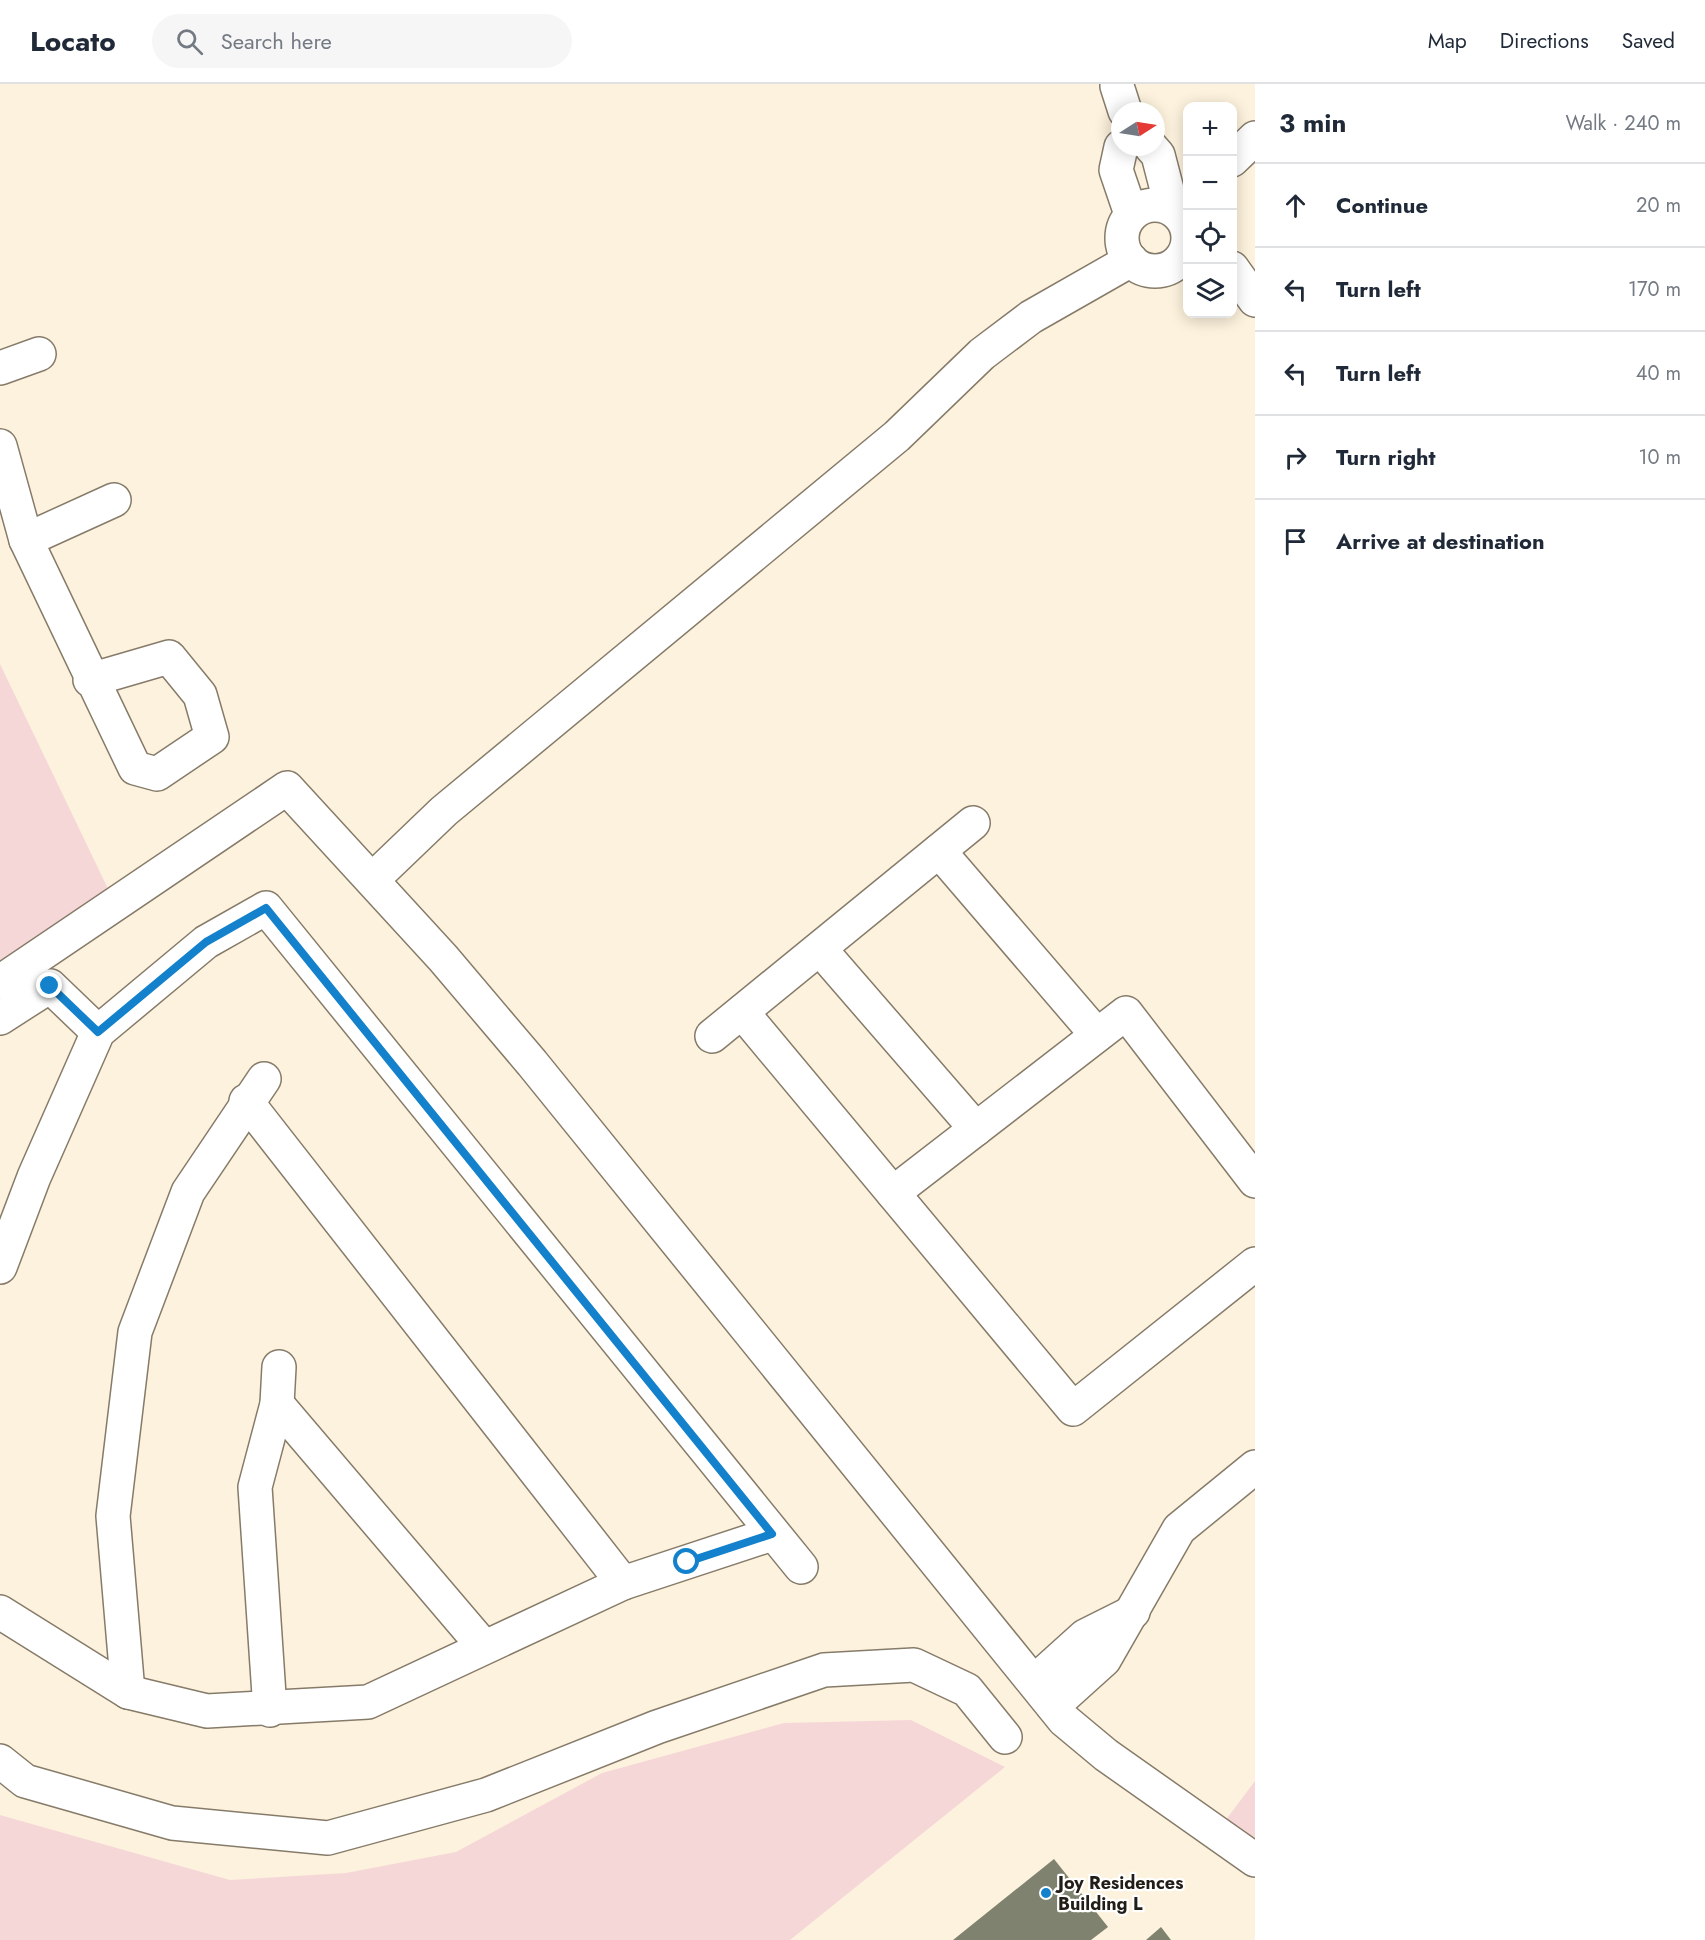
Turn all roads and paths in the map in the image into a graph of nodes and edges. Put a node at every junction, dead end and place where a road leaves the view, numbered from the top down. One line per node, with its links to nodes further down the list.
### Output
1 (1255, 138): 4 (street)
2 (1119, 156): 5 (street)
3 (1158, 156): 6 (street)
4 (1237, 156)
5 (1131, 214): 6 (street); 7 (street)
6 (1183, 222): 8 (street)
7 (1131, 260): 8 (street); 19 (street)
8 (1176, 273)
9 (1237, 276): 10 (street)
10 (1247, 297)
11 (39, 354): 12 (street)
12 (0, 368)
13 (0, 446): 15 (street)
14 (114, 500): 15 (street)
15 (26, 540): 16 (street)
16 (90, 680)
17 (973, 823): 18 (street)
18 (939, 851): 20 (street); 25 (street)
19 (372, 880): 21 (street); 41 (street)
20 (820, 948): 22 (street); 27 (street)
21 (0, 982)
22 (742, 1012): 26 (street); 29 (street)
23 (0, 1018): 24 (street)
24 (98, 1032): 31 (street); 35 (street)
25 (1097, 1035): 27 (street); 28 (street)
26 (712, 1036)
27 (976, 1129): 29 (street)
28 (1255, 1181)
29 (893, 1193): 30 (street)
30 (1255, 1264)
31 (0, 1267)
32 (279, 1367): 33 (street)
33 (277, 1404): 39 (street); 42 (street)
34 (1255, 1467): 41 (street)
35 (772, 1534): 36 (street); 37 (street)
36 (801, 1567)
37 (623, 1583): 39 (street); 40 (street)
38 (0, 1612): 40 (street)
39 (484, 1647): 42 (street)
40 (128, 1692): 42 (street)
41 (1043, 1694): 45 (street)
42 (270, 1710)
43 (1005, 1737): 44 (street)
44 (0, 1761)
45 (1255, 1860)

